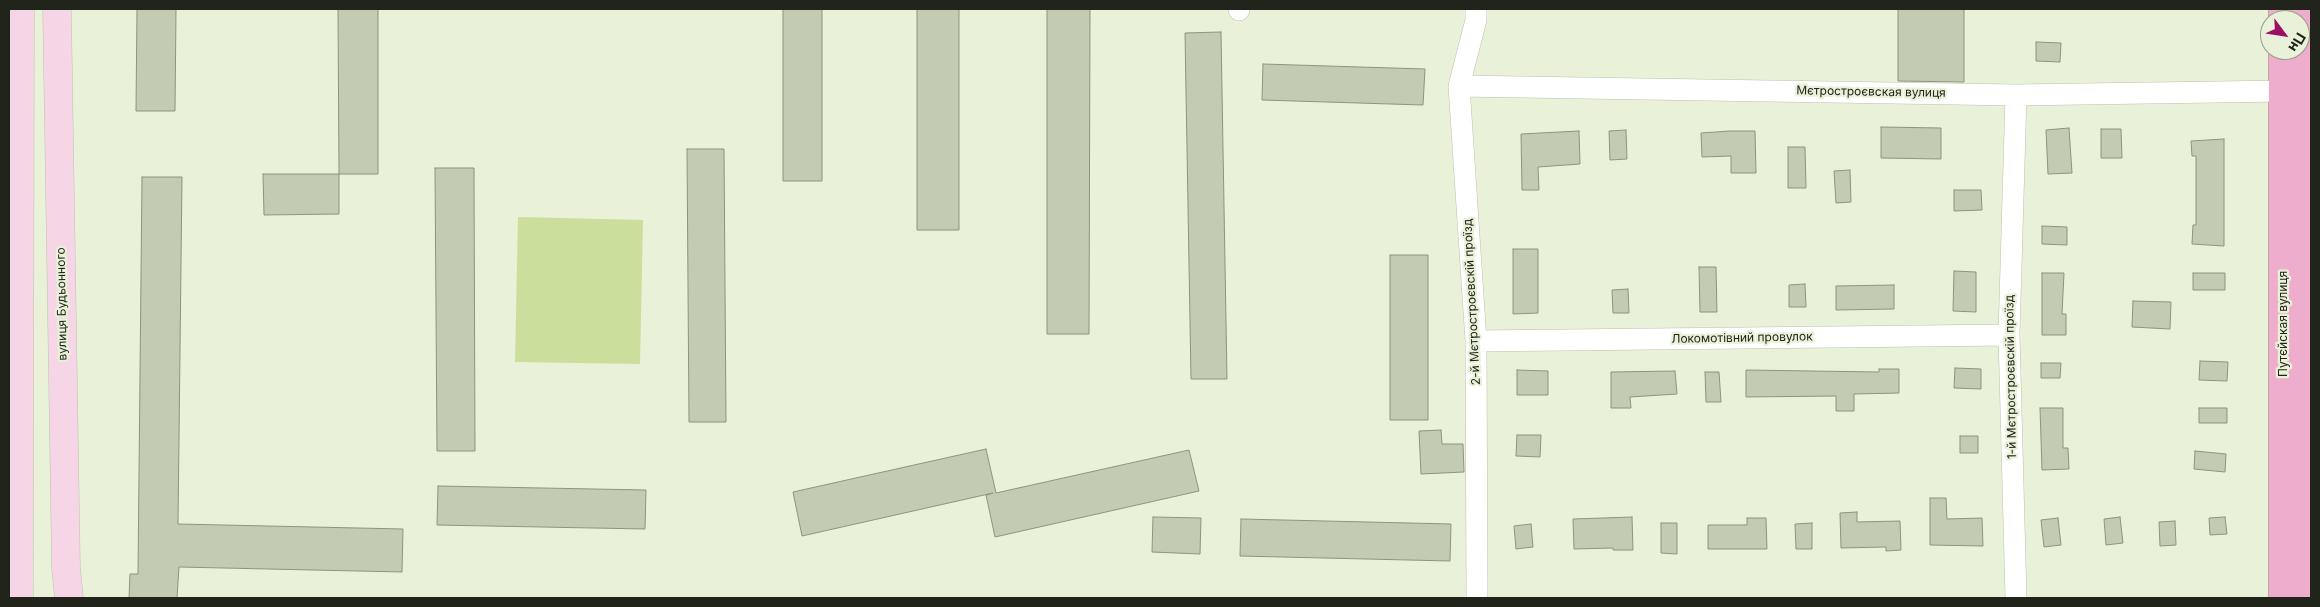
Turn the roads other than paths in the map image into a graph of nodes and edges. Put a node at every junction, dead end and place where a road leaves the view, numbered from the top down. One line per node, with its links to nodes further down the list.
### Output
1 (20, 9): 11 (main road)
2 (56, 9): 12 (main road, вулиця Будьонного)
3 (1476, 9): 6 (street, 2-й Мєтростроєвскій проїзд)
4 (2304, 9): 16 (main road)
5 (2283, 60): 7 (main road, Путєйская вулиця)
6 (1459, 86): 8 (street, Мєтростроєвская вулиця); 10 (street, 2-й Мєтростроєвскій проїзд)
7 (2283, 91): 8 (street, Мєтростроєвская вулиця); 15 (main road, Путєйская вулиця)
8 (2016, 95): 9 (street, 1-й Мєтростроєвскій проїзд)
9 (2008, 335): 10 (street, Локомотівний провулок); 14 (street, 1-й Мєтростроєвскій проїзд)
10 (1476, 341): 13 (street, 2-й Мєтростроєвскій проїзд)
11 (20, 598)
12 (69, 598)
13 (1477, 598)
14 (2016, 598)
15 (2283, 598)
16 (2305, 598)

